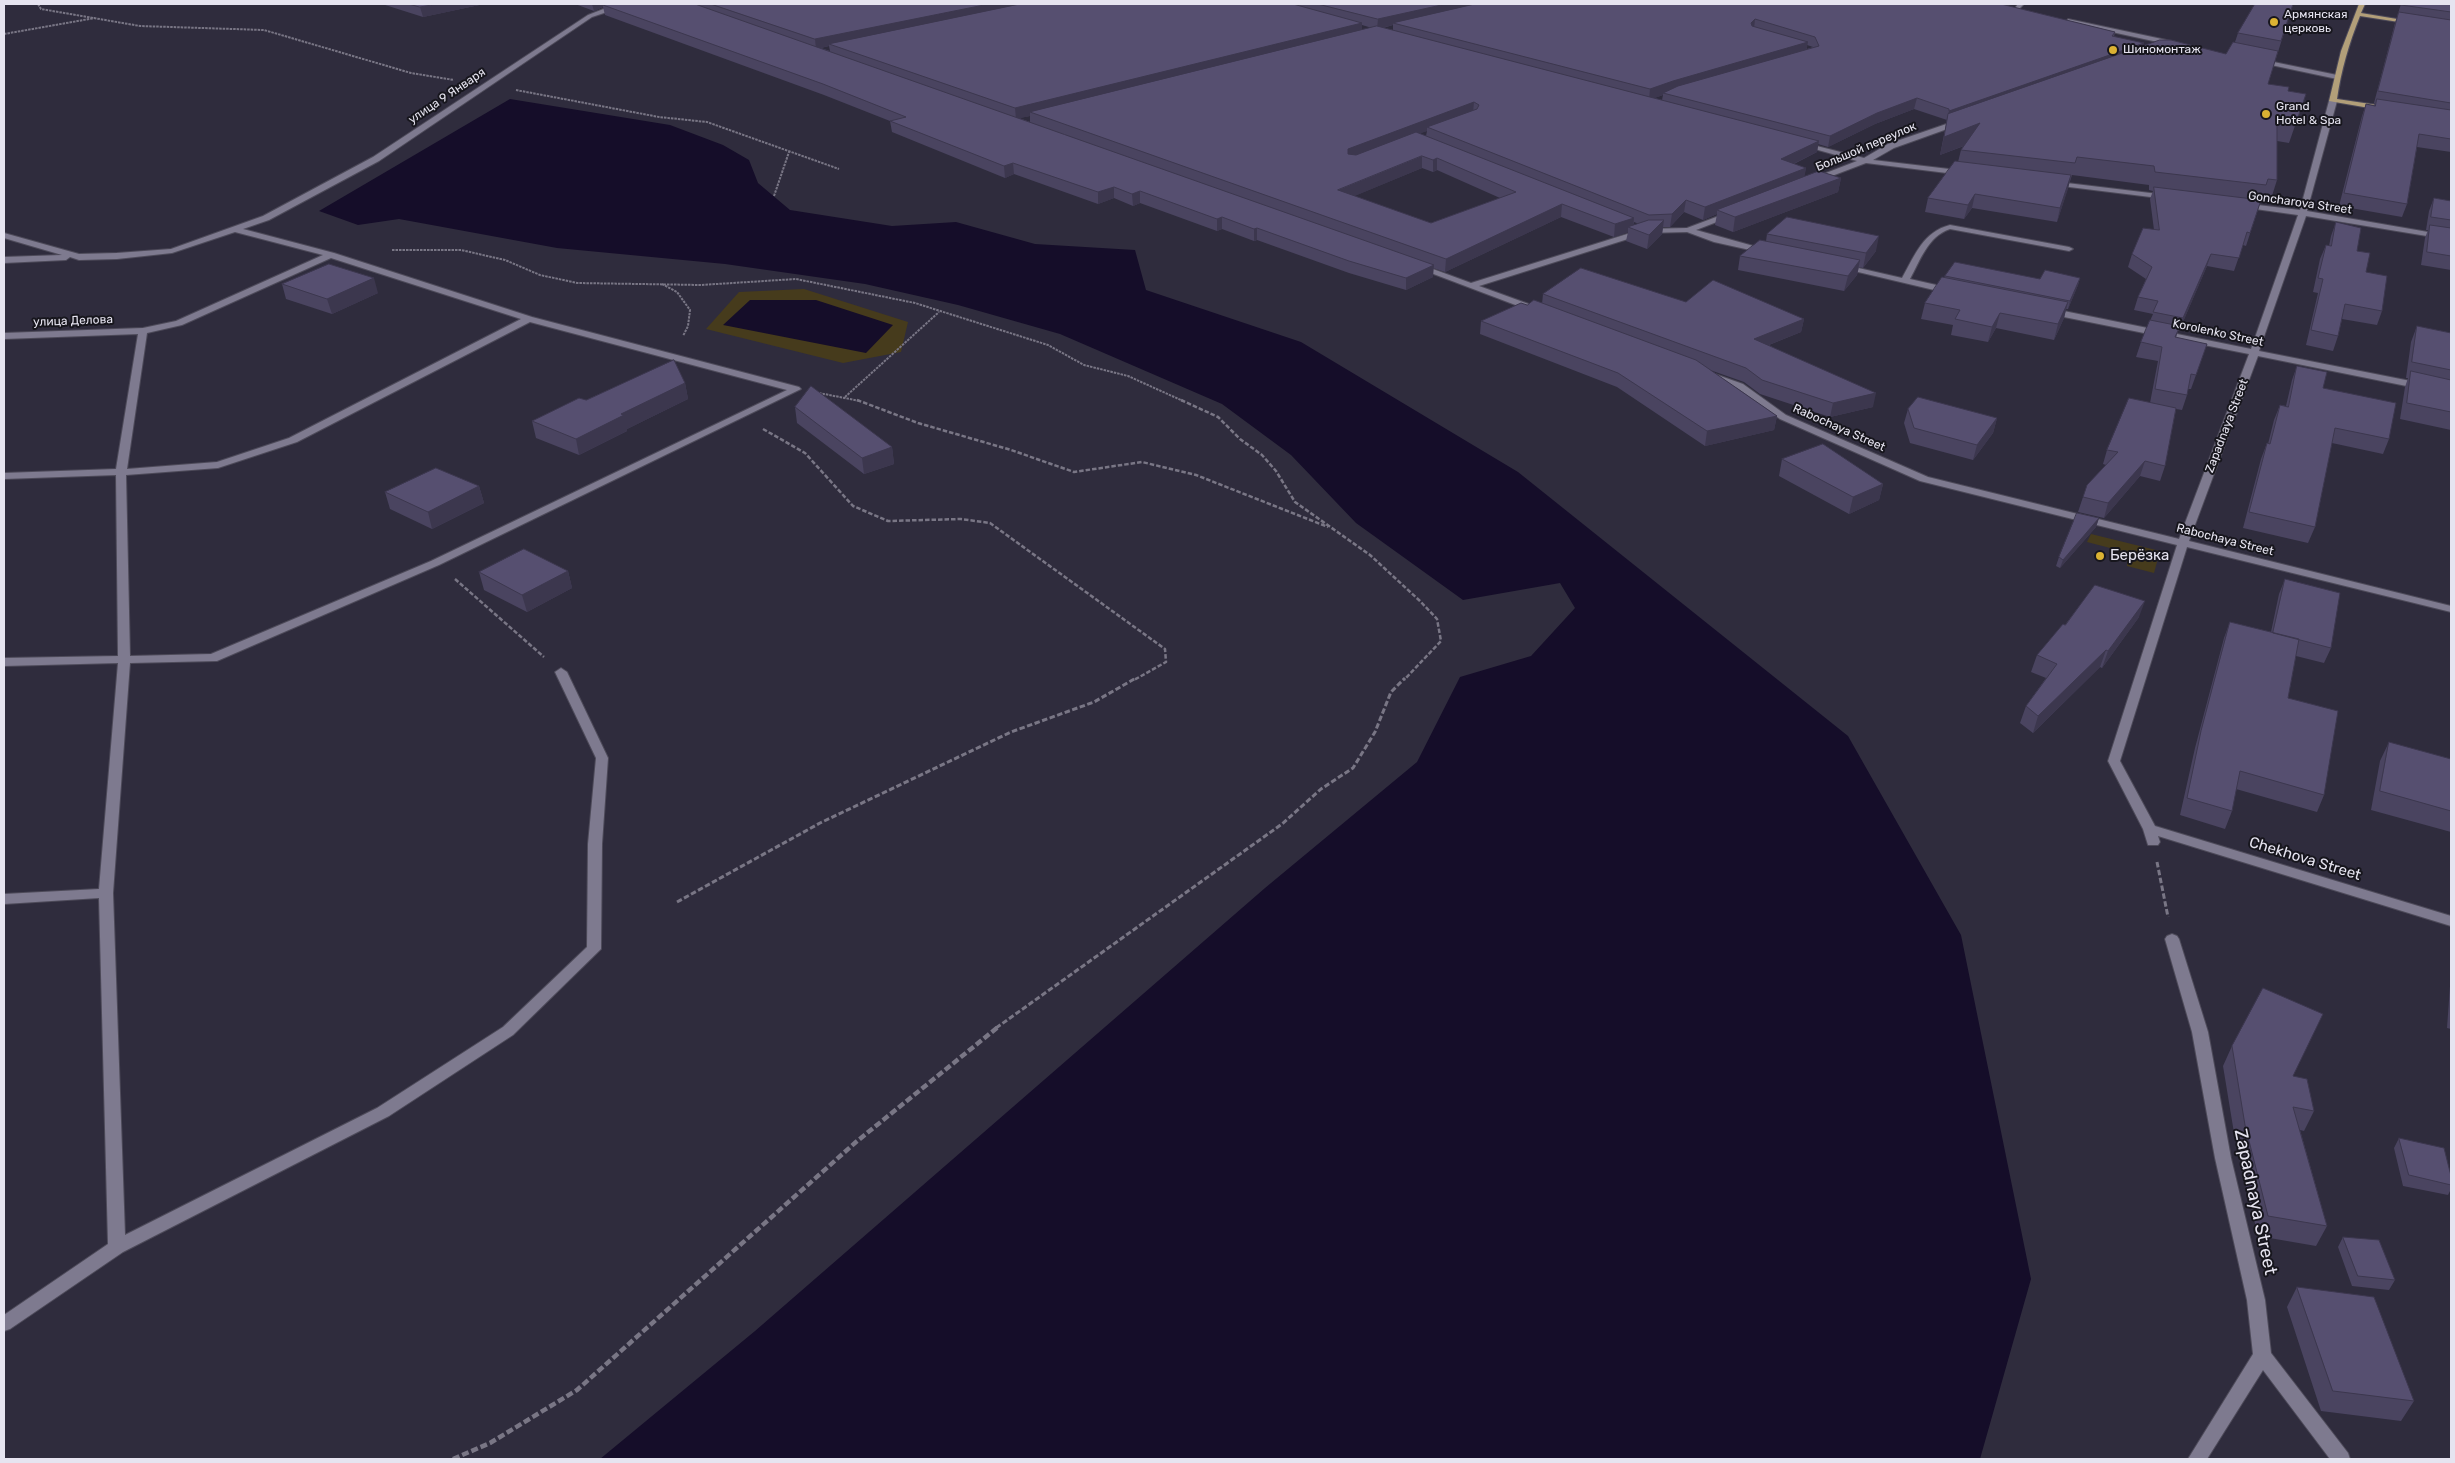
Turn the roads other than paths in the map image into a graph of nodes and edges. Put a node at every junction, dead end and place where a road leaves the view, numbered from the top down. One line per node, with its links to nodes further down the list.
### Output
1 (644, 4): 28 (street, улица 9 Января)
2 (2021, 4): 5 (street)
3 (2362, 4): 7 (main road, Zapadnaya Street)
4 (2007, 9): 5 (street)
5 (2015, 10): 6 (street)
6 (2024, 12)
7 (2357, 14): 9 (main road); 14 (main road, Zapadnaya Street)
8 (2060, 20): 10 (street)
9 (2423, 24)
10 (2178, 44): 11 (street); 12 (street)
11 (2187, 46)
12 (2159, 51)
13 (2253, 60): 14 (street)
14 (2336, 77): 15 (main road, Zapadnaya Street)
15 (2333, 101): 16 (main road); 26 (street, Zapadnaya Street)
16 (2392, 110)
17 (1965, 120): 19 (street, Большой переулок)
18 (1791, 141): 19 (street)
19 (1865, 161): 20 (street); 21 (street, Большой переулок)
20 (1976, 174)
21 (1807, 183)
22 (2045, 183): 23 (street)
23 (2174, 198)
24 (2234, 205): 26 (street, Goncharova Street)
25 (1743, 208): 29 (street)
26 (2303, 213): 32 (street, Goncharova Street); 48 (street, Zapadnaya Street)
27 (1628, 224): 30 (street)
28 (235, 229): 34 (street); 36 (street, улица 9 Января)
29 (1688, 230): 30 (street); 35 (street)
30 (1646, 231): 41 (street)
31 (4, 235): 36 (street)
32 (2451, 238)
33 (2069, 249): 40 (street)
34 (331, 254): 45 (street); 46 (street, улица Делова)
35 (1779, 254)
36 (78, 256): 37 (street)
37 (4, 260)
38 (1415, 266): 41 (street)
39 (1834, 266): 40 (street)
40 (1905, 281): 42 (street)
41 (1471, 286): 44 (street)
42 (1962, 293)
43 (2038, 309): 48 (street, Korolenko Street)
44 (1545, 313)
45 (529, 319): 51 (street); 55 (street)
46 (143, 331): 47 (street, улица Делова); 51 (street)
47 (4, 336)
48 (2254, 353): 50 (street, Korolenko Street); 53 (street, Zapadnaya Street)
49 (1703, 372): 53 (street, Rabochaya Street)
50 (2451, 392)
51 (122, 472): 52 (street); 55 (street)
52 (4, 476)
53 (2183, 543): 54 (street, Rabochaya Street); 58 (street, Zapadnaya Street)
54 (2451, 609)
55 (124, 659): 56 (street); 59 (street)
56 (4, 662)
57 (561, 672): 63 (street)
58 (2151, 835): 61 (street, Chekhova Street)
59 (106, 893): 60 (street); 63 (street)
60 (4, 899)
61 (2451, 921)
62 (2172, 939): 65 (street, Zapadnaya Street)
63 (117, 1247): 64 (street)
64 (4, 1324)
65 (2262, 1355): 66 (street); 67 (street)
66 (2197, 1459)
67 (2341, 1459)

